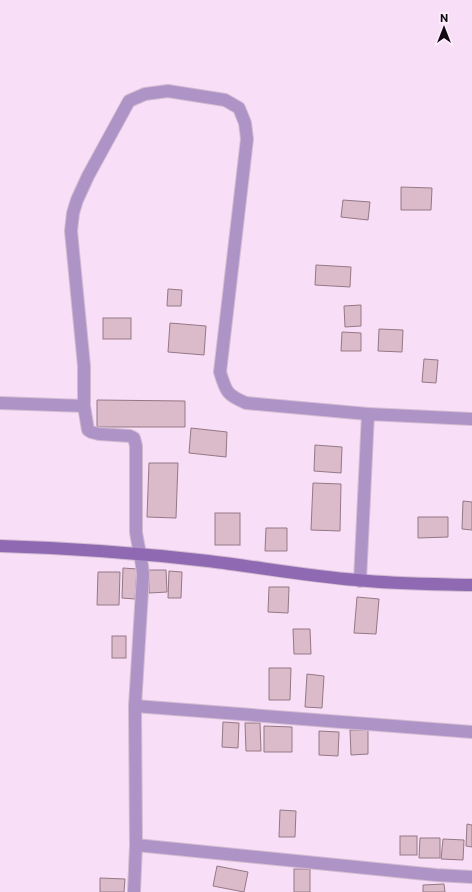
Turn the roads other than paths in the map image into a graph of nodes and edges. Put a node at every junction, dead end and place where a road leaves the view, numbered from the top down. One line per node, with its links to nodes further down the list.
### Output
1 (0, 403): 2 (street)
2 (84, 406): 3 (street); 6 (street)
3 (368, 414): 4 (street); 7 (street)
4 (472, 419)
5 (0, 546): 6 (street)
6 (140, 555): 7 (street); 9 (street)
7 (360, 581): 8 (street)
8 (472, 585)
9 (136, 706): 10 (street); 11 (street)
10 (472, 732)
11 (136, 845): 12 (street); 13 (street)
12 (472, 877)
13 (134, 892)

